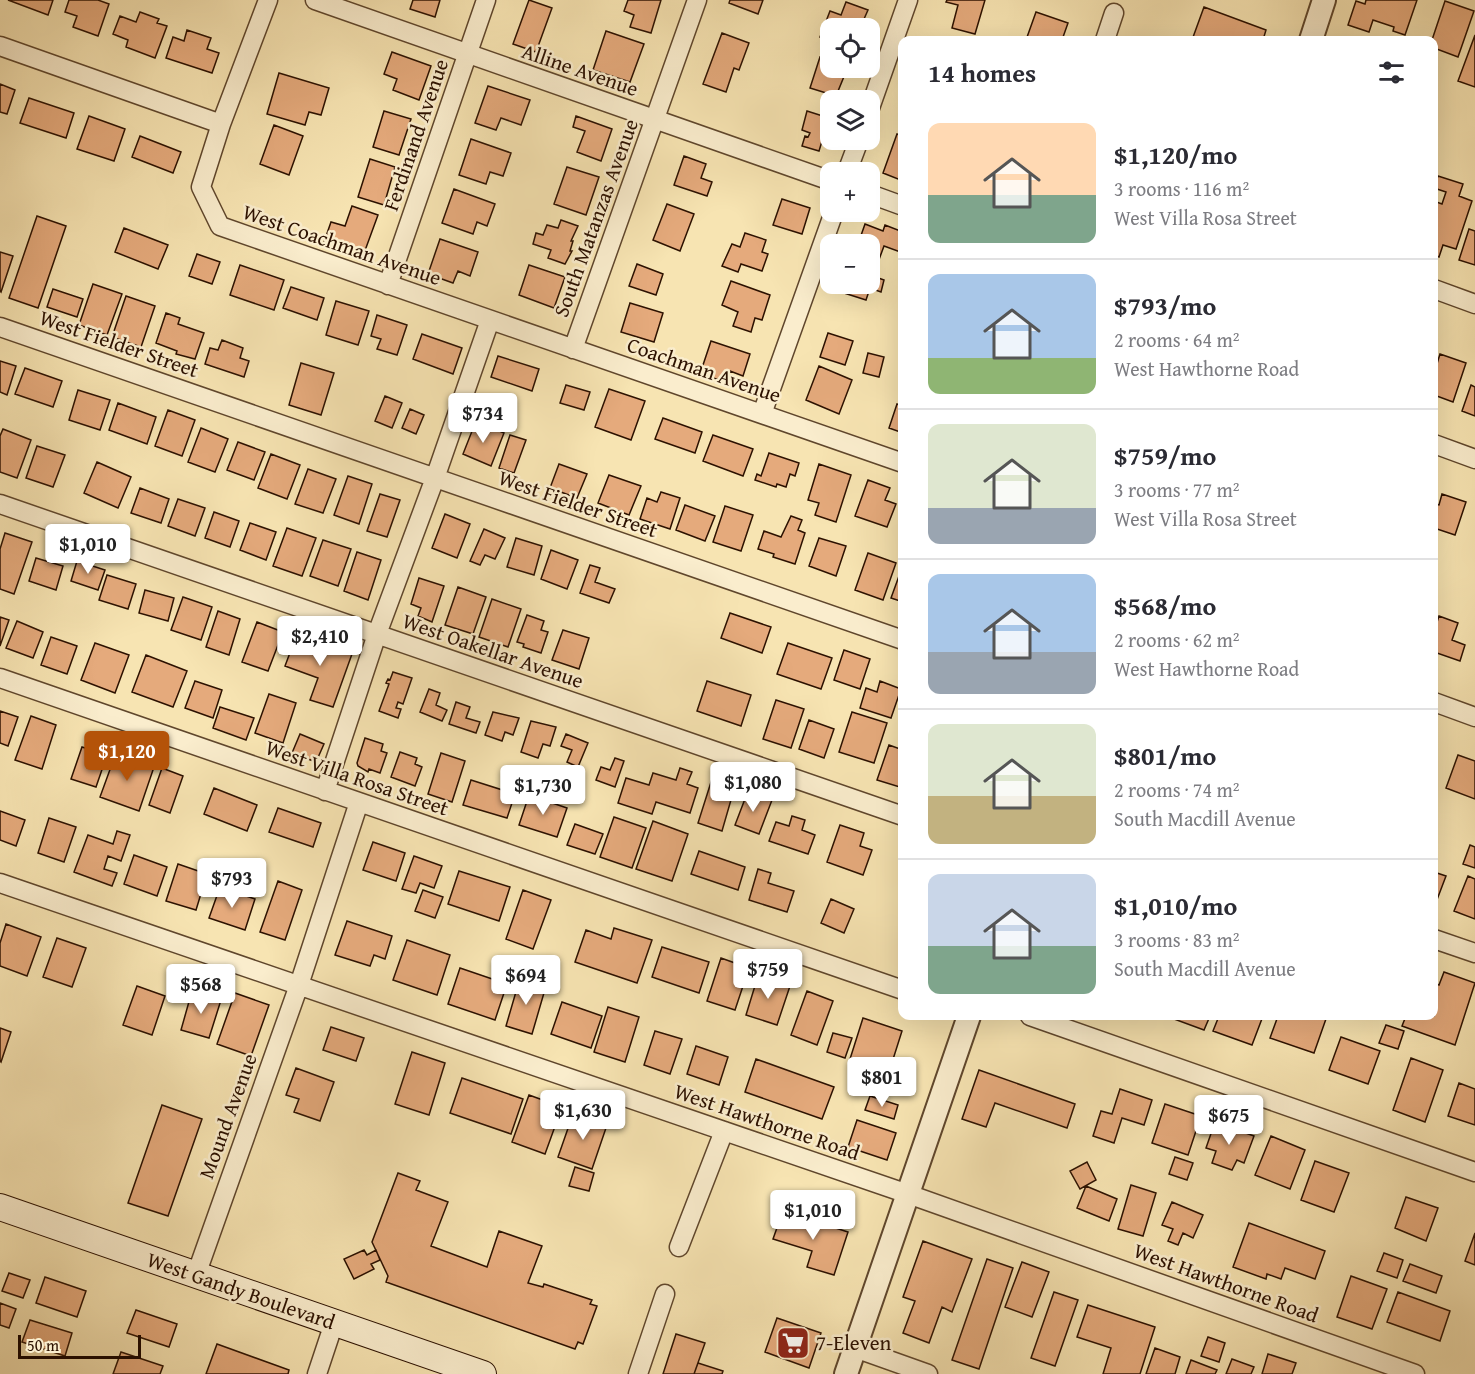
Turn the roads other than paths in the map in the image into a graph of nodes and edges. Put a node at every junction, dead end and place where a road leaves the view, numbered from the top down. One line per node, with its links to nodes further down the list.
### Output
1 (268, 0): 14 (street)
2 (315, 0): 11 (street, Alline Avenue)
3 (486, 0): 11 (street, Ferdinand Avenue)
4 (697, 0): 13 (street, South Matanzas Avenue)
5 (909, 0): 12 (street)
6 (1324, 0): 9 (street)
7 (1114, 13): 8 (street)
8 (1106, 36)
9 (1312, 36)
10 (0, 46): 14 (street)
11 (467, 55): 13 (street, Alline Avenue); 19 (street, Ferdinand Avenue)
12 (876, 90)
13 (655, 121): 15 (street, Alline Avenue); 24 (street, South Matanzas Avenue)
14 (221, 124): 19 (street, West Coachman Avenue)
15 (820, 177)
16 (880, 198): 17 (street)
17 (898, 204)
18 (830, 222): 25 (street)
19 (388, 285): 22 (street, West Coachman Avenue)
20 (1438, 290): 21 (street)
21 (1475, 304)
22 (490, 320): 24 (street, Coachman Avenue); 29 (street)
23 (0, 327): 29 (street, West Fielder Street)
24 (573, 349): 25 (street, Coachman Avenue)
25 (762, 414): 28 (street, Coachman Avenue)
26 (1438, 445): 27 (street)
27 (1475, 459)
28 (898, 461)
29 (435, 478): 31 (street); 32 (street, West Fielder Street)
30 (0, 504): 31 (street, West Oakellar Avenue)
31 (377, 634): 36 (street); 38 (street, West Oakellar Avenue)
32 (898, 638)
33 (0, 678): 36 (street, West Villa Rosa Street)
34 (1438, 703): 35 (street)
35 (1475, 717)
36 (325, 791): 37 (street, West Villa Rosa Street)
37 (359, 802): 42 (street, Mound Avenue); 43 (street, West Villa Rosa Street)
38 (898, 814)
39 (0, 884): 42 (street, West Hawthorne Road)
40 (1438, 940): 41 (street)
41 (1475, 953)
42 (299, 986): 46 (street, West Hawthorne Road); 51 (street, Mound Avenue)
43 (898, 988)
44 (968, 1020): 48 (street)
45 (1041, 1020): 47 (street)
46 (724, 1131): 48 (street, West Hawthorne Road); 50 (street)
47 (1475, 1172)
48 (908, 1194): 54 (street); 60 (street, West Hawthorne Road)
49 (0, 1207): 51 (main road, West Gandy Boulevard)
50 (679, 1247)
51 (196, 1275): 53 (main road, West Gandy Boulevard)
52 (665, 1294): 57 (street)
53 (334, 1323): 55 (street); 56 (main road, West Gandy Boulevard)
54 (855, 1348): 58 (street); 59 (street)
55 (317, 1374)
56 (483, 1374)
57 (638, 1374)
58 (846, 1374)
59 (928, 1374)
60 (1415, 1374)

